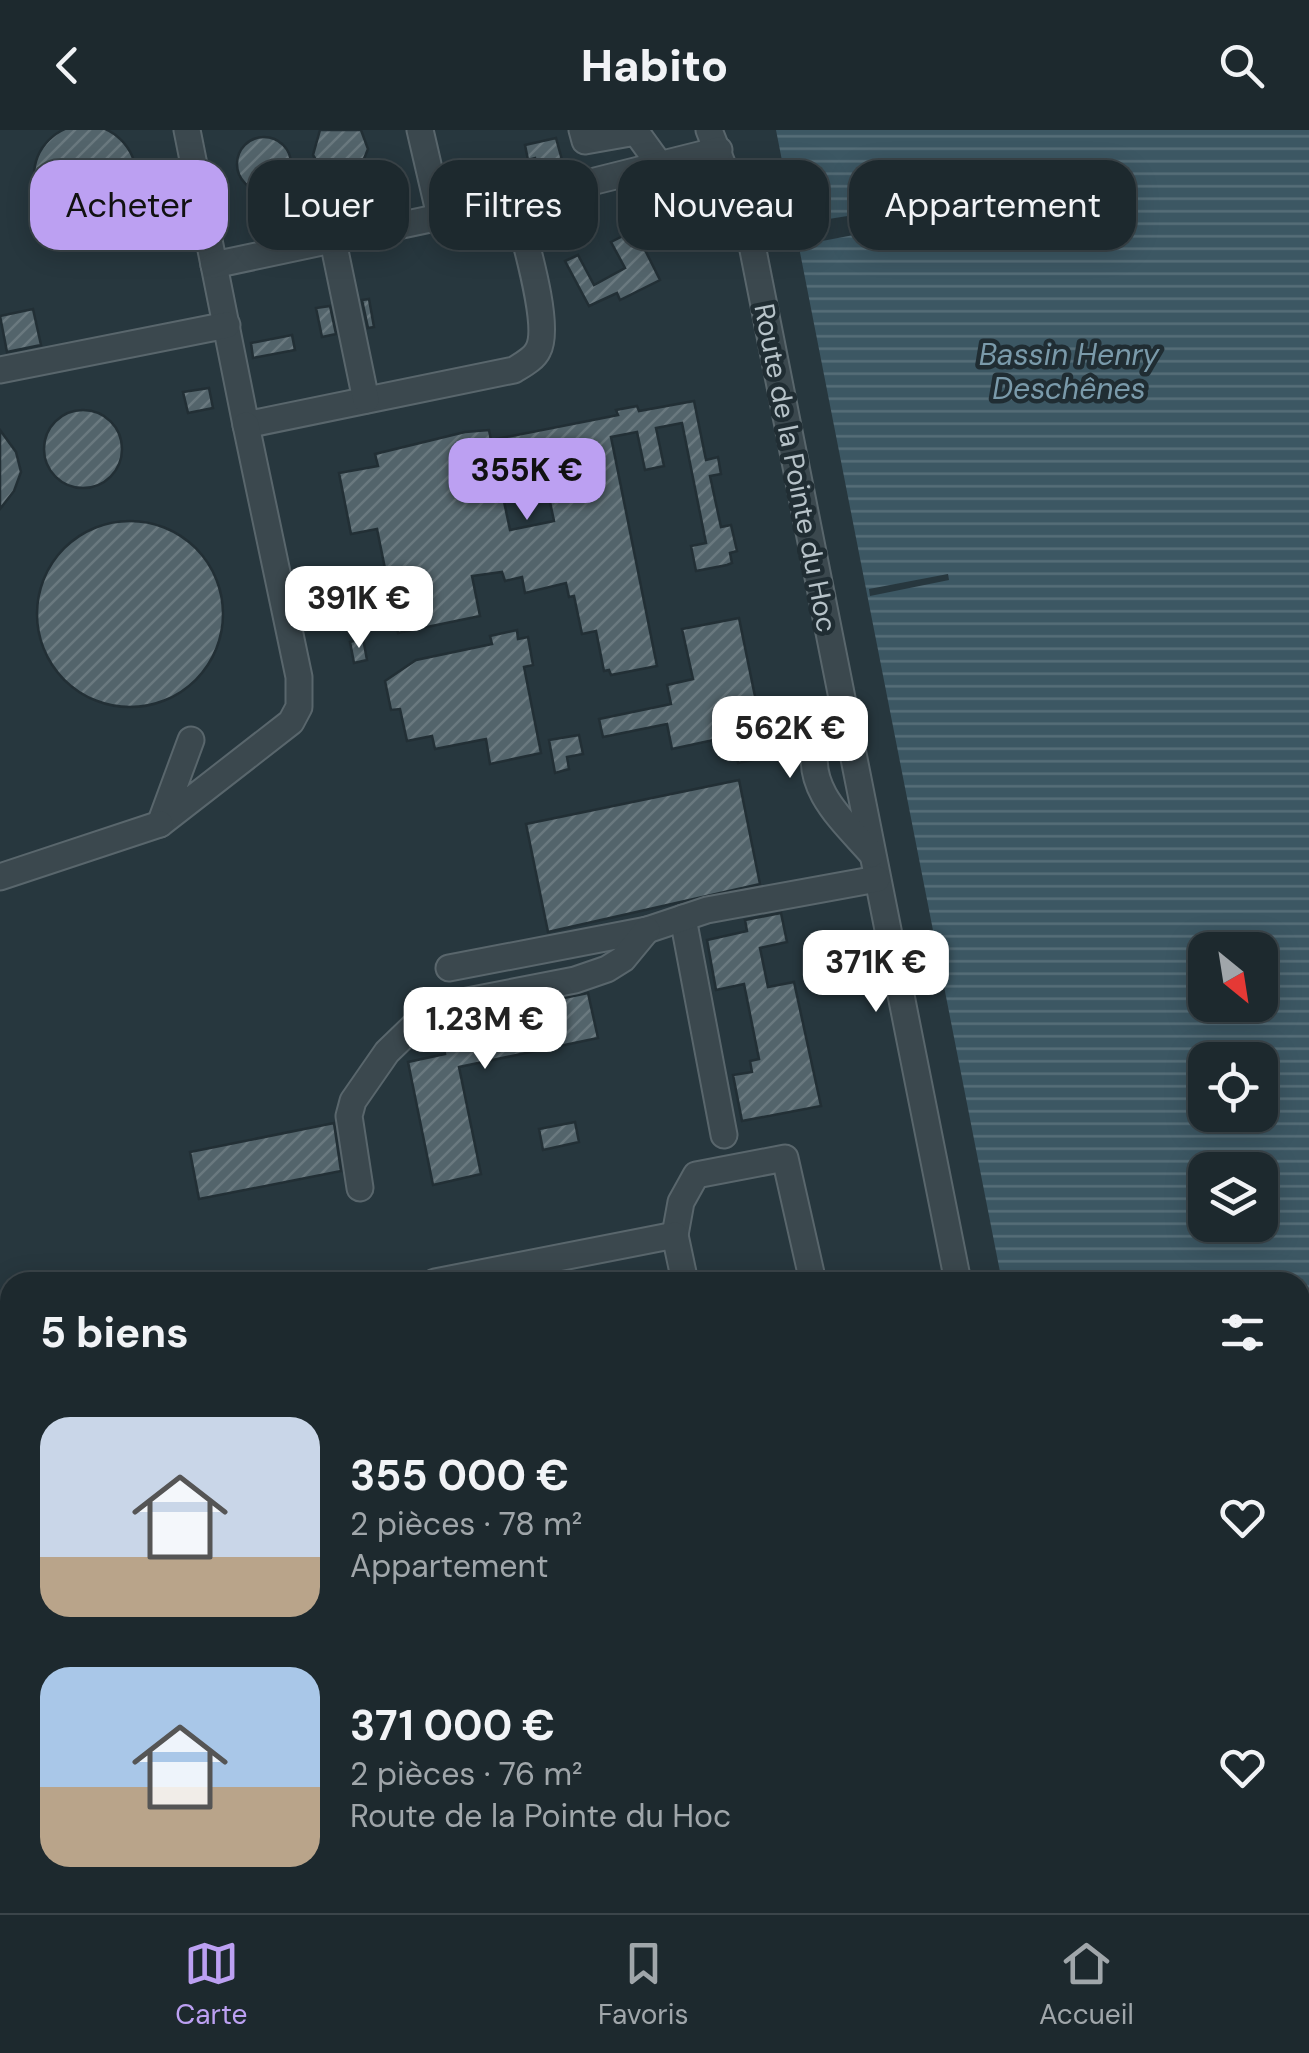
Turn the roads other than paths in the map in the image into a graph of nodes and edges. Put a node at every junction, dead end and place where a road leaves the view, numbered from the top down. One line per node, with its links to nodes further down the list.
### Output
1 (187, 130): 11 (street)
2 (420, 130): 7 (street)
3 (582, 130): 5 (street)
4 (714, 140): 6 (street); 16 (street, Route de la Pointe du Hoc)
5 (656, 160)
6 (671, 160)
7 (429, 169)
8 (288, 250): 11 (street)
9 (335, 250): 14 (street)
10 (526, 250): 14 (street)
11 (214, 265): 12 (street)
12 (227, 326): 13 (street); 15 (street)
13 (0, 370)
14 (366, 400): 15 (street)
15 (246, 425): 18 (street)
16 (850, 737): 19 (street, Route de la Pointe du Hoc); 19 (street)
17 (191, 740): 18 (street)
18 (160, 824): 20 (street)
19 (875, 867): 21 (street); 30 (street, Route de la Pointe du Hoc)
20 (0, 877)
21 (683, 918): 22 (street); 24 (street)
22 (647, 930): 23 (street); 25 (street)
23 (449, 968)
24 (724, 1135)
25 (360, 1188)
26 (674, 1235): 27 (street); 28 (street); 29 (street)
27 (485, 1272)
28 (683, 1272)
29 (811, 1272)
30 (956, 1272)

